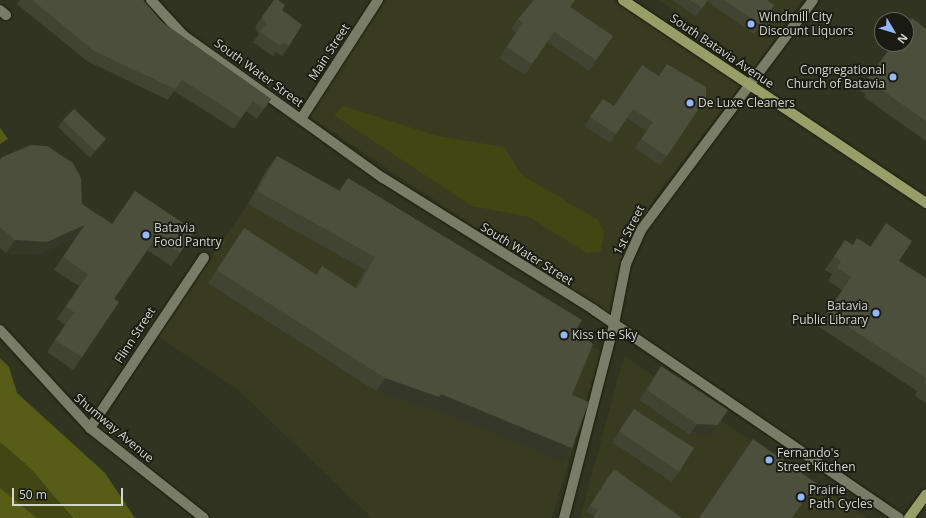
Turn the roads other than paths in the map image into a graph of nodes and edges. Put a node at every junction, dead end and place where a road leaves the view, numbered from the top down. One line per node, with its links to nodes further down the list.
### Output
1 (151, 0): 6 (street, South Water Street)
2 (378, 0): 6 (street, Main Street)
3 (623, 0): 5 (main road, South Batavia Avenue)
4 (812, 0): 5 (street, 1st Street)
5 (750, 84): 7 (main road, South Batavia Avenue); 9 (street, 1st Street)
6 (301, 119): 9 (street, South Water Street)
7 (926, 203)
8 (204, 258): 11 (street, Flinn Street)
9 (614, 324): 14 (street, 1st Street); 15 (street, South Water Street)
10 (0, 330): 11 (street, Shumway Avenue)
11 (90, 428): 13 (street, Shumway Avenue)
12 (926, 495): 16 (main road)
13 (204, 518)
14 (564, 518)
15 (899, 518)
16 (909, 518)

